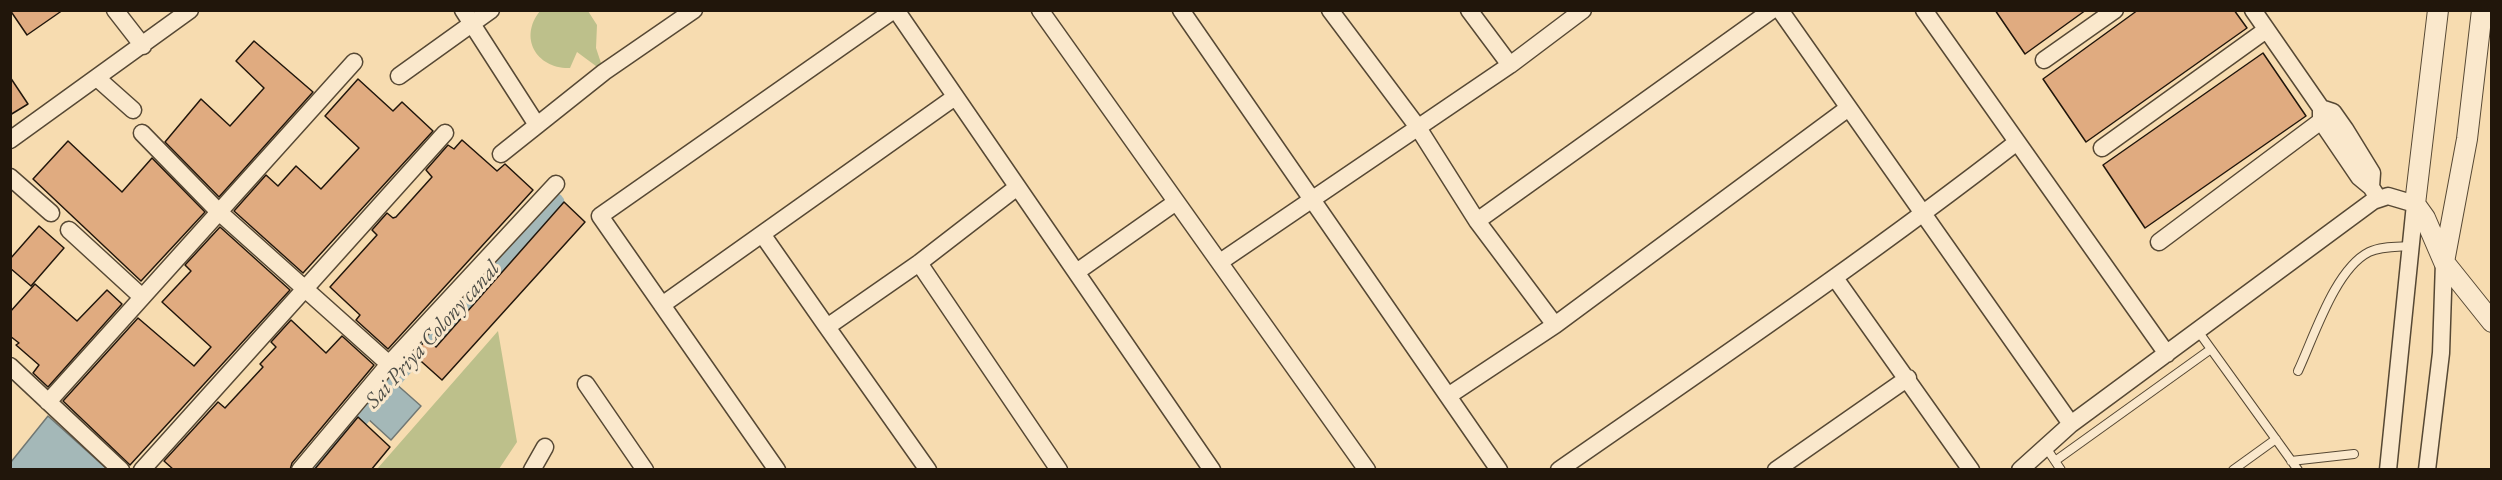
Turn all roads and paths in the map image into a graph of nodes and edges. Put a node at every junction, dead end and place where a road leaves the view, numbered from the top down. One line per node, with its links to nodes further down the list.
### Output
1 (115, 10): 20 (street)
2 (190, 10): 20 (street)
3 (491, 10): 18 (street)
4 (694, 10): 30 (street)
5 (895, 10): 26 (street); 60 (street)
6 (1040, 10): 43 (street)
7 (1181, 10): 42 (street)
8 (1330, 10): 31 (street)
9 (1469, 10): 23 (street)
10 (1583, 10): 23 (street)
11 (1772, 10): 48 (street)
12 (1780, 10): 27 (street)
13 (1924, 10): 35 (street)
14 (2115, 10): 21 (street)
15 (2253, 10): 19 (street)
16 (2438, 10): 44 (street)
17 (2482, 10): 54 (street)
18 (467, 17): 24 (street); 30 (street)
19 (2266, 30): 29 (street); 36 (street)
20 (142, 46): 25 (street)
21 (2044, 60)
22 (354, 62): 45 (street)
23 (1510, 65): 31 (street)
24 (399, 76)
25 (97, 78): 28 (street); 34 (street)
26 (955, 97): 40 (street); 50 (street)
27 (1847, 109): 47 (street); 62 (street)
28 (133, 110)
29 (2321, 114): 41 (street); 51 (street)
30 (537, 125): 37 (street)
31 (1417, 126): 42 (street); 48 (street)
32 (445, 133): 58 (street)
33 (142, 134): 45 (street)
34 (10, 140)
35 (2017, 142): 47 (street); 66 (street)
36 (2102, 148)
37 (501, 154)
38 (10, 177): 46 (street)
39 (556, 184): 67 (street)
40 (1016, 188): 55 (street); 56 (street)
41 (2374, 192): 44 (street); 64 (street)
42 (1312, 200): 53 (street); 72 (street)
43 (1176, 202): 53 (street); 56 (street)
44 (2415, 204): 52 (street); 54 (street)
45 (219, 212): 58 (street); 59 (street)
46 (51, 213)
47 (1925, 214): 57 (street); 74 (street)
48 (1477, 220): 62 (street)
49 (69, 230): 59 (street)
50 (762, 234): 60 (street); 63 (street)
51 (2159, 242)
52 (2411, 246): 69 (lane); 99 (street)
53 (1220, 262): 91 (street)
54 (2444, 262): 61 (street); 100 (street)
55 (919, 263): 63 (street); 89 (street)
56 (1078, 271): 90 (street)
57 (1834, 279): 70 (street); 93 (street)
58 (305, 288): 67 (street); 83 (street)
59 (142, 297): 73 (street)
60 (662, 305): 87 (street)
61 (2492, 322)
62 (1555, 325): 72 (street)
63 (827, 327): 88 (street)
64 (2198, 331): 65 (lane); 66 (street)
65 (2211, 349): 75 (lane); 79 (lane)
66 (2167, 354): 74 (street)
67 (389, 364): 84 (street)
68 (10, 366): 73 (street)
69 (2298, 371)
70 (1908, 378): 94 (street); 95 (street)
71 (586, 384): 86 (street)
72 (1448, 396): 92 (street)
73 (48, 402): 82 (street)
74 (2071, 424): 76 (street)
75 (2276, 439): 80 (lane); 97 (lane)
76 (2045, 446): 79 (lane); 81 (street)
77 (545, 447): 85 (street)
78 (2354, 453): 80 (lane)
79 (2055, 460): 96 (lane)
80 (2292, 461): 98 (lane)
81 (2030, 466)
82 (121, 470)
83 (142, 470)
84 (300, 470)
85 (532, 470)
86 (645, 470)
87 (777, 470)
88 (928, 470)
89 (1059, 470)
90 (1212, 470)
91 (1367, 470)
92 (1499, 470)
93 (1559, 470)
94 (1776, 470)
95 (1971, 470)
96 (2061, 470)
97 (2233, 470)
98 (2298, 470)
99 (2388, 470)
100 (2427, 470)

